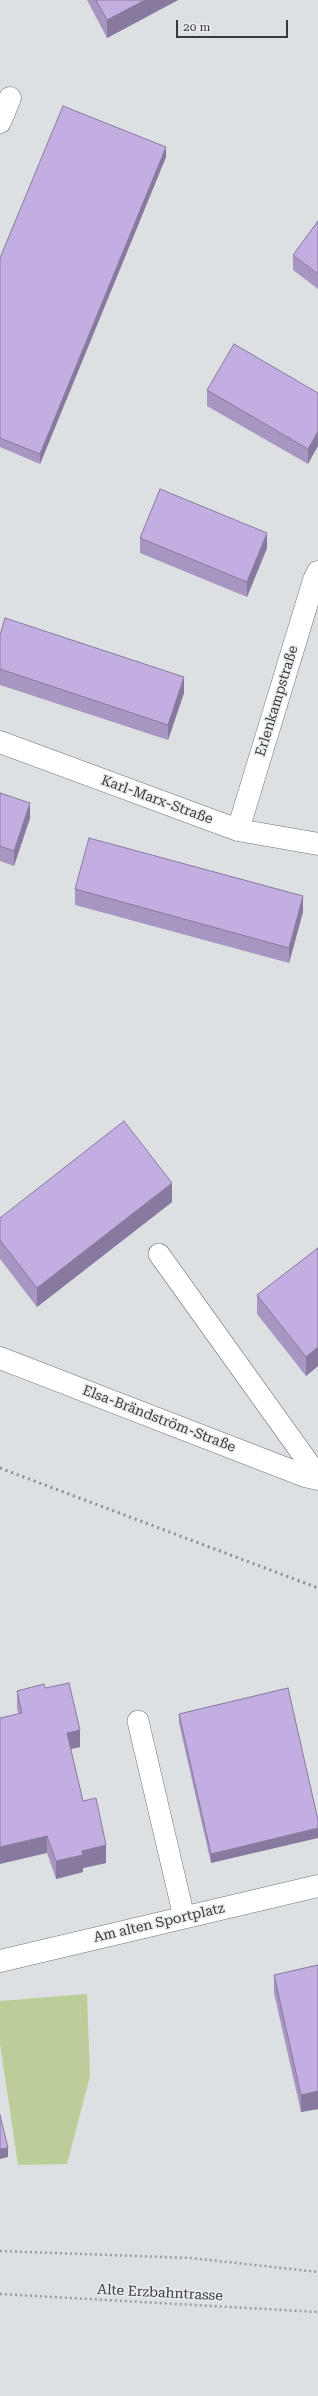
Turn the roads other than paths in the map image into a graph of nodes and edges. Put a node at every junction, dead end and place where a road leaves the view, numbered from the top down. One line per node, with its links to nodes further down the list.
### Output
1 (10, 98): 2 (street)
2 (0, 122)
3 (318, 572): 5 (street, Erlenkampstraße)
4 (0, 742): 5 (street, Karl-Marx-Straße)
5 (238, 830): 6 (street, Karl-Marx-Straße)
6 (318, 844)
7 (159, 1254): 9 (lane)
8 (0, 1358): 10 (street, Elsa-Brändström-Straße)
9 (318, 1476)
10 (318, 1479)
11 (138, 1721): 13 (lane)
12 (318, 1886): 13 (street, Am alten Sportplatz)
13 (184, 1917): 14 (street, Am alten Sportplatz)
14 (0, 1961)

